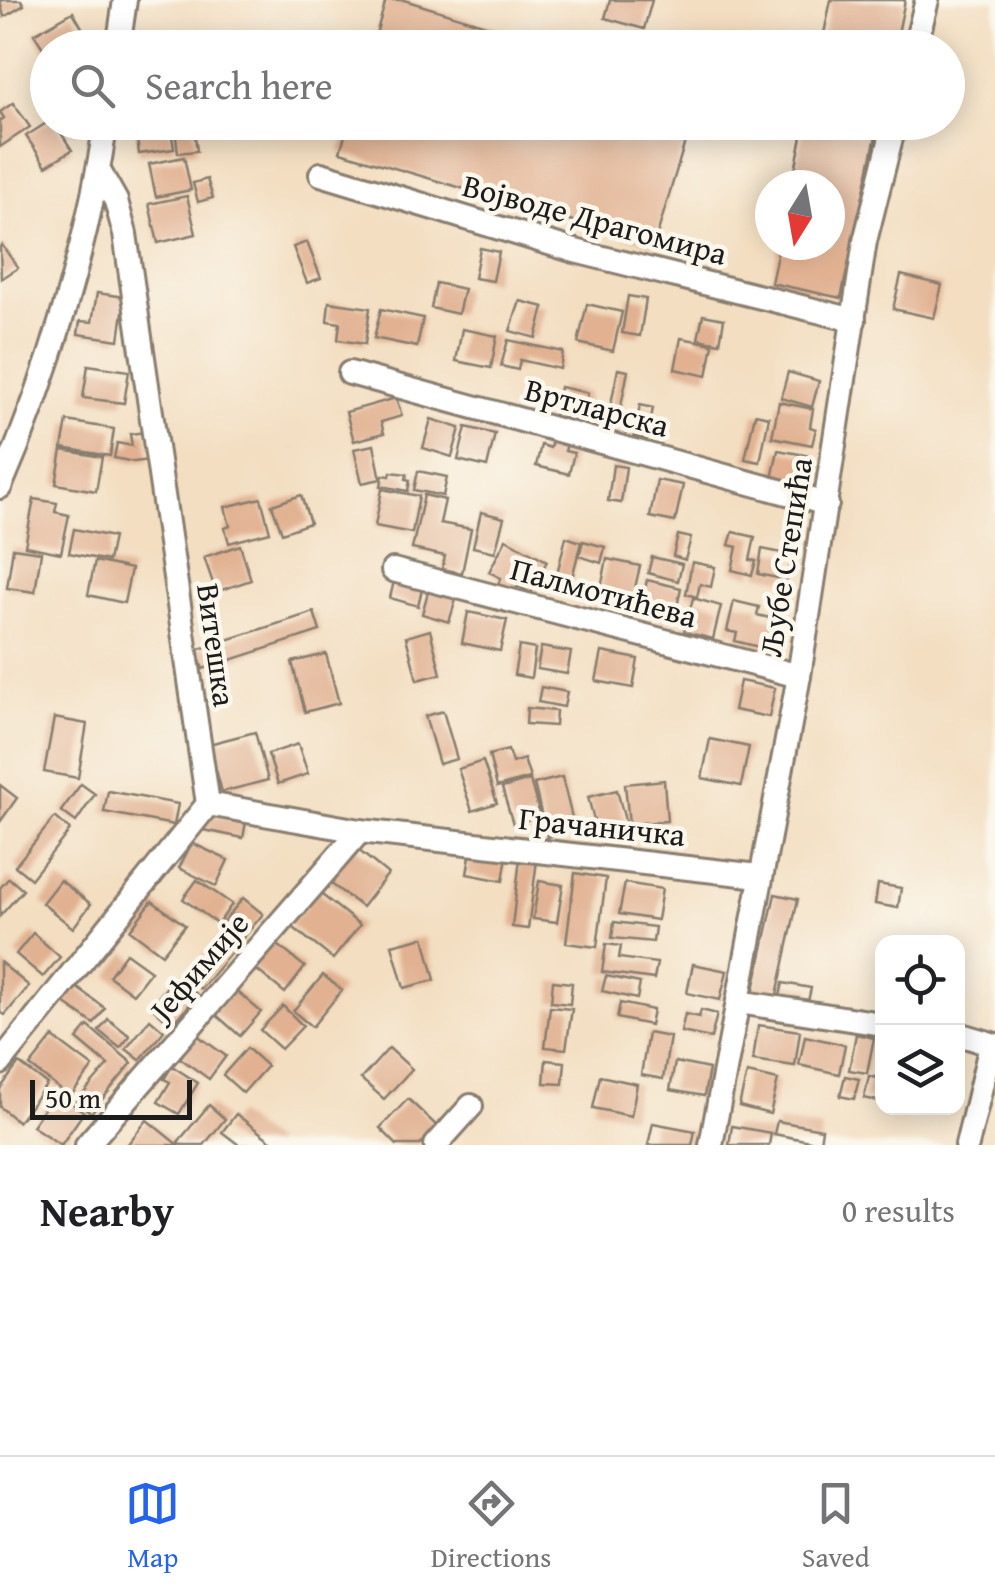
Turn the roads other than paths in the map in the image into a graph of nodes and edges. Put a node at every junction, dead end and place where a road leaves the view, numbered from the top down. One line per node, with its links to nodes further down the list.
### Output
1 (125, 0): 3 (street)
2 (927, 0): 4 (street)
3 (121, 30)
4 (920, 30)
5 (103, 140): 7 (street)
6 (891, 140): 9 (street, Љубе Степића)
7 (99, 170): 11 (street); 15 (street, Витешка)
8 (321, 174): 9 (street, Војводе Драгомира)
9 (854, 320): 12 (street, Љубе Степића)
10 (350, 374): 12 (street, Вртларска)
11 (0, 487)
12 (826, 504): 14 (street, Љубе Степића)
13 (393, 570): 14 (street, Палмотићева)
14 (799, 676): 17 (street, Љубе Степића)
15 (208, 804): 16 (street); 22 (street)
16 (360, 831): 17 (street, Грачаничка); 24 (street, Јефимије)
17 (759, 876): 18 (street, Љубе Степића)
18 (738, 1002): 19 (street); 26 (street, Љубе Степића)
19 (875, 1023)
20 (965, 1036): 21 (street)
21 (993, 1045): 27 (street)
22 (0, 1064)
23 (471, 1106): 25 (street)
24 (87, 1145)
25 (436, 1145)
26 (710, 1145)
27 (967, 1145)

